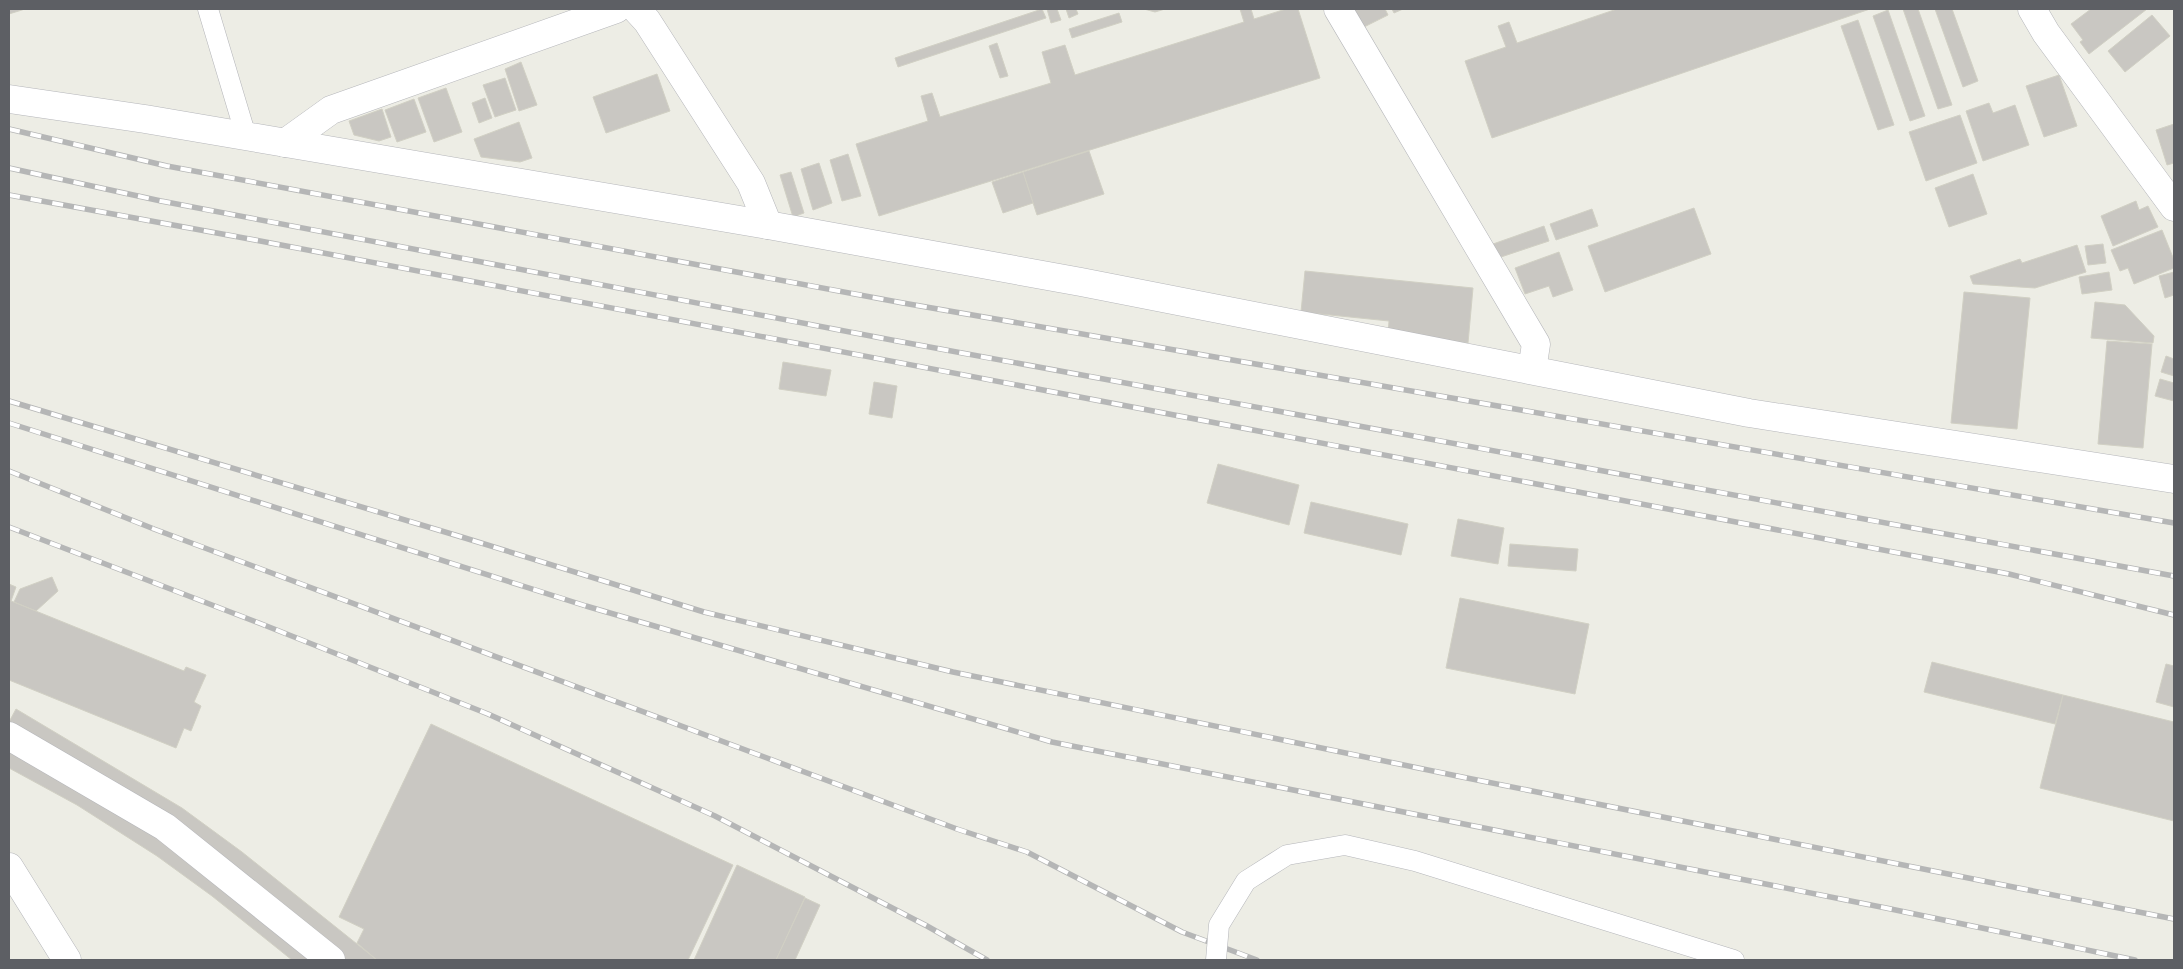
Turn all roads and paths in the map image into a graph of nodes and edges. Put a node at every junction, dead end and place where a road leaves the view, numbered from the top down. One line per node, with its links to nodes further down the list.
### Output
1 (208, 9): 7 (lane)
2 (616, 9): 8 (street)
3 (636, 9): 10 (street)
4 (1338, 9): 11 (street)
5 (2032, 9): 9 (street)
6 (9, 99): 7 (street)
7 (246, 136): 8 (street)
8 (285, 143): 10 (street)
9 (2174, 207)
10 (768, 225): 11 (street)
11 (1532, 370): 12 (street)
12 (2174, 479)
13 (9, 736): 16 (street)
14 (9, 866): 15 (street)
15 (67, 960)
16 (331, 960)
17 (1216, 960): 18 (lane, bridge)
18 (1734, 960)

